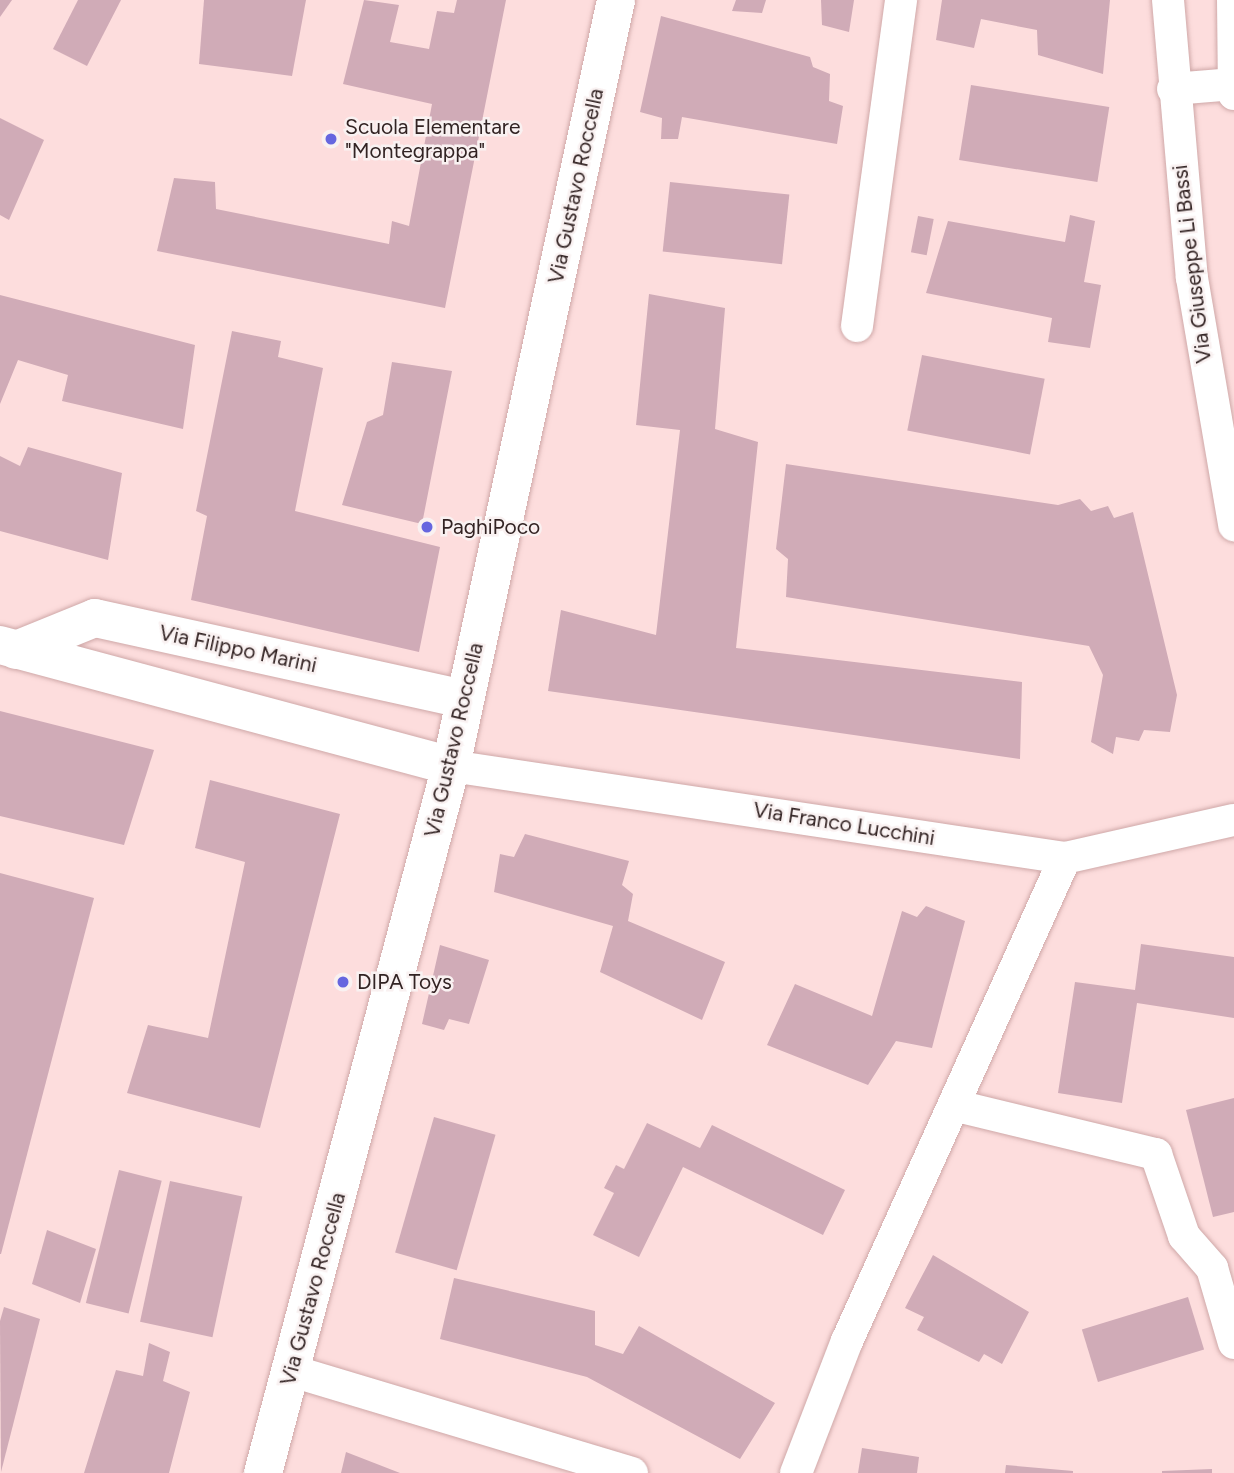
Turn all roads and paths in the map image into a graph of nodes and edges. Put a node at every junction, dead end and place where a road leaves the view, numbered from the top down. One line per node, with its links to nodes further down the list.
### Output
1 (616, 0): 10 (street, Via Gustavo Roccella)
2 (901, 0): 7 (street)
3 (1168, 0): 6 (street, Via Giuseppe Li Bassi)
4 (1233, 0): 5 (street)
5 (1234, 87): 6 (street)
6 (1172, 89): 8 (street, Via Giuseppe Li Bassi)
7 (857, 327)
8 (1234, 525)
9 (8, 647): 10 (street, Via Filippo Marini); 11 (street, Via Filippo Marini)
10 (464, 699): 11 (street, Via Gustavo Roccella)
11 (451, 765): 13 (street, Via Franco Lucchini); 16 (street, Via Gustavo Roccella)
12 (1234, 820): 13 (street, Via Franco Lucchini)
13 (1065, 858): 14 (street)
14 (957, 1106): 15 (street); 19 (street)
15 (1234, 1343)
16 (292, 1370): 17 (street, Via Gustavo Roccella); 18 (street)
17 (263, 1473)
18 (632, 1473)
19 (796, 1473)

